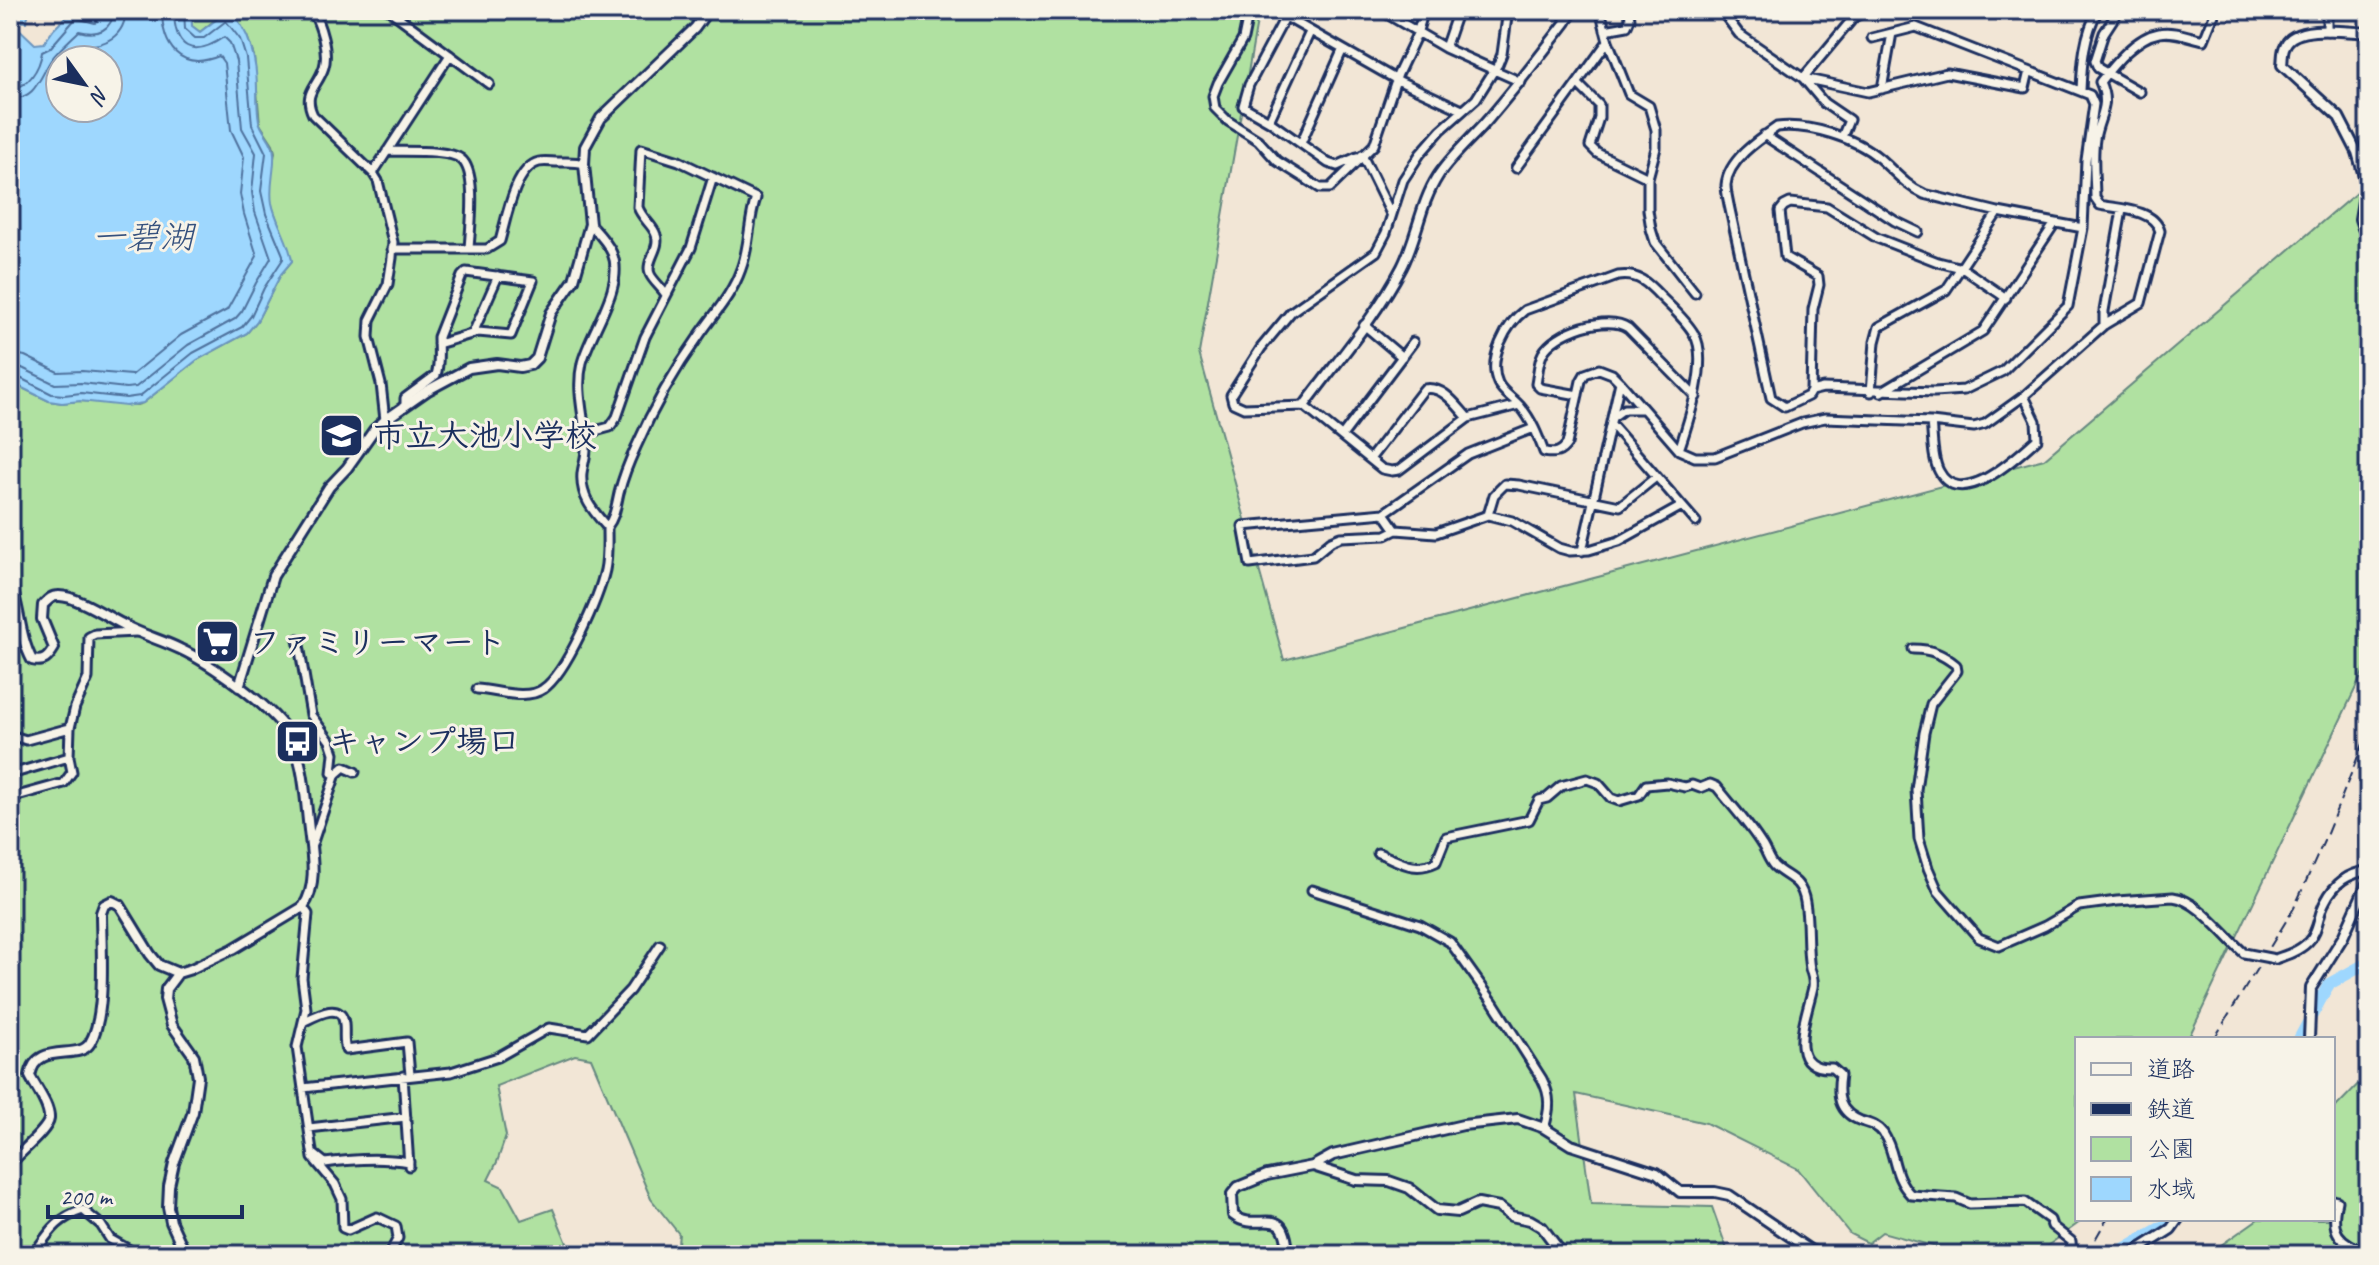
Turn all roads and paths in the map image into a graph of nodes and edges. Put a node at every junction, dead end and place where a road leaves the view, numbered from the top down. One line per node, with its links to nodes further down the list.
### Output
1 (389, 10): 32 (street)
2 (708, 10): 51 (street)
3 (1249, 10): 50 (street)
4 (1381, 10): 27 (street)
5 (1424, 10): 27 (street)
6 (1458, 10): 30 (street)
7 (1508, 10): 33 (street)
8 (1562, 10): 21 (street)
9 (1575, 10): 21 (street)
10 (1600, 10): 22 (street)
11 (1629, 10): 22 (street)
12 (1721, 10): 36 (street)
13 (1868, 10): 20 (street)
14 (2098, 10): 42 (street)
15 (2119, 10): 35 (street)
16 (2216, 10): 35 (street)
17 (2327, 10): 23 (street)
18 (316, 11): 53 (street)
19 (1287, 14): 24 (street); 45 (street)
20 (1852, 14): 36 (street)
21 (1566, 22): 38 (street)
22 (1605, 30): 29 (street)
23 (2327, 31): 26 (street); 63 (street)
24 (1310, 32): 31 (street); 45 (street)
25 (1892, 33): 28 (street); 34 (street); 41 (street)
26 (2369, 33)
27 (1417, 34): 30 (street); 37 (street)
28 (1872, 38)
29 (1608, 41): 40 (street); 55 (street)
30 (1445, 48): 33 (street)
31 (1342, 51): 37 (street); 48 (street)
32 (450, 55): 39 (street); 49 (street)
33 (1493, 70): 38 (street); 44 (street)
34 (2029, 71): 41 (street); 42 (street)
35 (2107, 73): 43 (street); 56 (street)
36 (1803, 78): 41 (street); 47 (street)
37 (1397, 80): 44 (street); 50 (street)
38 (1521, 82): 71 (street)
39 (489, 84)
40 (1578, 84): 52 (street); 55 (street)
41 (1882, 89)
42 (2081, 91): 61 (street)
43 (2140, 92)
44 (1462, 110): 58 (street)
45 (1269, 121): 48 (street)
46 (1764, 135): 47 (street); 62 (street); 78 (street)
47 (1842, 137): 57 (street)
48 (1301, 143): 50 (street)
49 (387, 151): 53 (street); 65 (street)
50 (1362, 155): 58 (street)
51 (584, 164): 60 (street); 65 (street)
52 (1516, 168)
53 (373, 173): 64 (street)
54 (713, 177): 69 (street); 69 (street); 103 (street)
55 (1648, 178): 68 (street)
56 (2122, 210): 72 (street); 72 (street)
57 (1998, 212): 59 (street); 66 (street)
58 (1391, 214): 86 (street)
59 (2055, 223): 61 (street); 70 (street)
60 (590, 224): 84 (street); 93 (street)
61 (2083, 228): 80 (street)
62 (1918, 232)
63 (2369, 234)
64 (392, 249): 65 (street); 89 (street)
65 (469, 249)
66 (1962, 268): 70 (street); 78 (street); 79 (street)
67 (498, 276): 73 (street); 73 (street); 75 (street)
68 (1695, 293)
69 (666, 295): 93 (street)
70 (2006, 298): 80 (street)
71 (1364, 325): 76 (street); 86 (street)
72 (2104, 325): 82 (street)
73 (473, 333): 75 (street)
74 (1413, 342): 76 (street)
75 (438, 344): 84 (street)
76 (1402, 357): 94 (street)
77 (1620, 382): 81 (street); 87 (street); 90 (street)
78 (1811, 391): 79 (street)
79 (1871, 392): 80 (street)
80 (1881, 392)
81 (1578, 395): 83 (street); 92 (street)
82 (2024, 396): 91 (street); 91 (street)
83 (1696, 397): 85 (street); 95 (street)
84 (405, 405): 89 (street)
85 (1519, 405): 88 (street); 92 (street)
86 (1304, 406): 94 (street)
87 (1642, 409): 90 (street); 95 (street)
88 (1468, 418): 96 (street); 96 (street)
89 (385, 420): 110 (street)
90 (1612, 420): 97 (street); 98 (street)
91 (1931, 422): 95 (street)
92 (1534, 428): 100 (street)
93 (584, 434): 103 (street)
94 (1342, 436): 96 (street)
95 (1679, 450)
96 (1370, 459)
97 (1656, 477): 98 (street); 99 (street)
98 (1592, 499): 101 (street); 105 (street)
99 (1682, 506): 102 (street); 105 (street)
100 (1384, 513): 104 (street); 104 (street)
101 (1488, 515): 104 (street); 105 (street)
102 (1696, 522)
103 (607, 527): 111 (street)
104 (1396, 530)
105 (1582, 551)
106 (10, 582): 107 (street)
107 (136, 632): 110 (street); 112 (street)
108 (298, 639): 117 (street)
109 (1913, 649): 121 (street, bridge)
110 (239, 687): 119 (street)
111 (477, 689)
112 (70, 728): 113 (street); 114 (street)
113 (10, 735)
114 (69, 757): 115 (street); 118 (street)
115 (10, 772)
116 (355, 772): 117 (street)
117 (336, 774): 119 (street)
118 (10, 798)
119 (311, 848): 124 (street)
120 (1378, 853): 146 (street)
121 (2369, 870)
122 (2369, 879): 128 (street)
123 (1312, 890): 133 (street)
124 (303, 907): 126 (street); 127 (street)
125 (660, 945): 129 (street)
126 (178, 973): 135 (street); 141 (street)
127 (302, 1023): 129 (street); 130 (street)
128 (2309, 1037)
129 (407, 1076): 130 (street); 131 (street)
130 (303, 1088): 132 (street)
131 (406, 1117): 132 (street); 134 (street)
132 (309, 1128): 134 (street)
133 (1544, 1128): 136 (street); 145 (street)
134 (313, 1153): 142 (street)
135 (10, 1164)
136 (1313, 1166): 143 (street); 144 (street)
137 (2177, 1221): 147 (street)
138 (2333, 1221): 148 (street)
139 (33, 1255): 140 (street)
140 (138, 1255)
141 (186, 1255)
142 (389, 1255)
143 (1288, 1255)
144 (1563, 1255)
145 (1824, 1255)
146 (2072, 1255)
147 (2130, 1255)
148 (2369, 1255)

